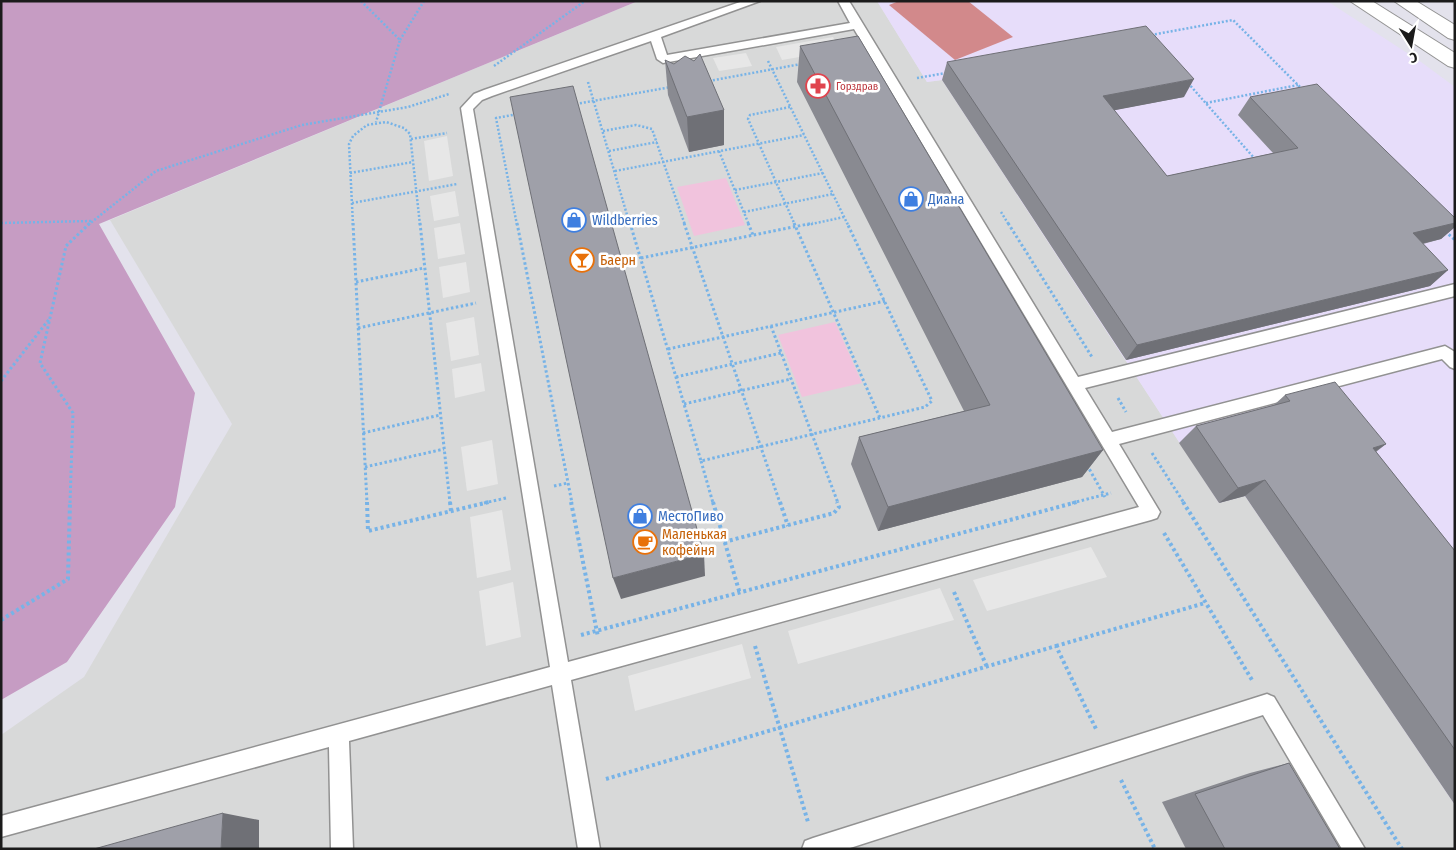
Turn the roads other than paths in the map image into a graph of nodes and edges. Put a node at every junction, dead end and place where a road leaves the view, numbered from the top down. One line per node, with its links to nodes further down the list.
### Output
1 (755, 1): 7 (lane)
2 (844, 1): 5 (lane)
3 (1359, 1): 10 (street)
4 (1403, 1): 6 (street)
5 (858, 26): 8 (lane); 15 (lane)
6 (1455, 34)
7 (654, 36): 9 (lane); 19 (lane)
8 (680, 56): 9 (lane); 11 (lane)
9 (663, 59): 12 (lane)
10 (1455, 62)
11 (691, 84)
12 (674, 87)
13 (1455, 290): 15 (lane)
14 (1455, 363): 16 (lane)
15 (1074, 384): 18 (lane)
16 (1321, 384): 17 (lane); 18 (lane)
17 (1333, 399)
18 (1107, 440): 19 (lane)
19 (560, 675): 20 (lane); 24 (lane)
20 (339, 735): 21 (lane); 23 (lane)
21 (1, 827)
22 (814, 848): 25 (lane)
23 (342, 849)
24 (589, 849)
25 (1354, 849)

